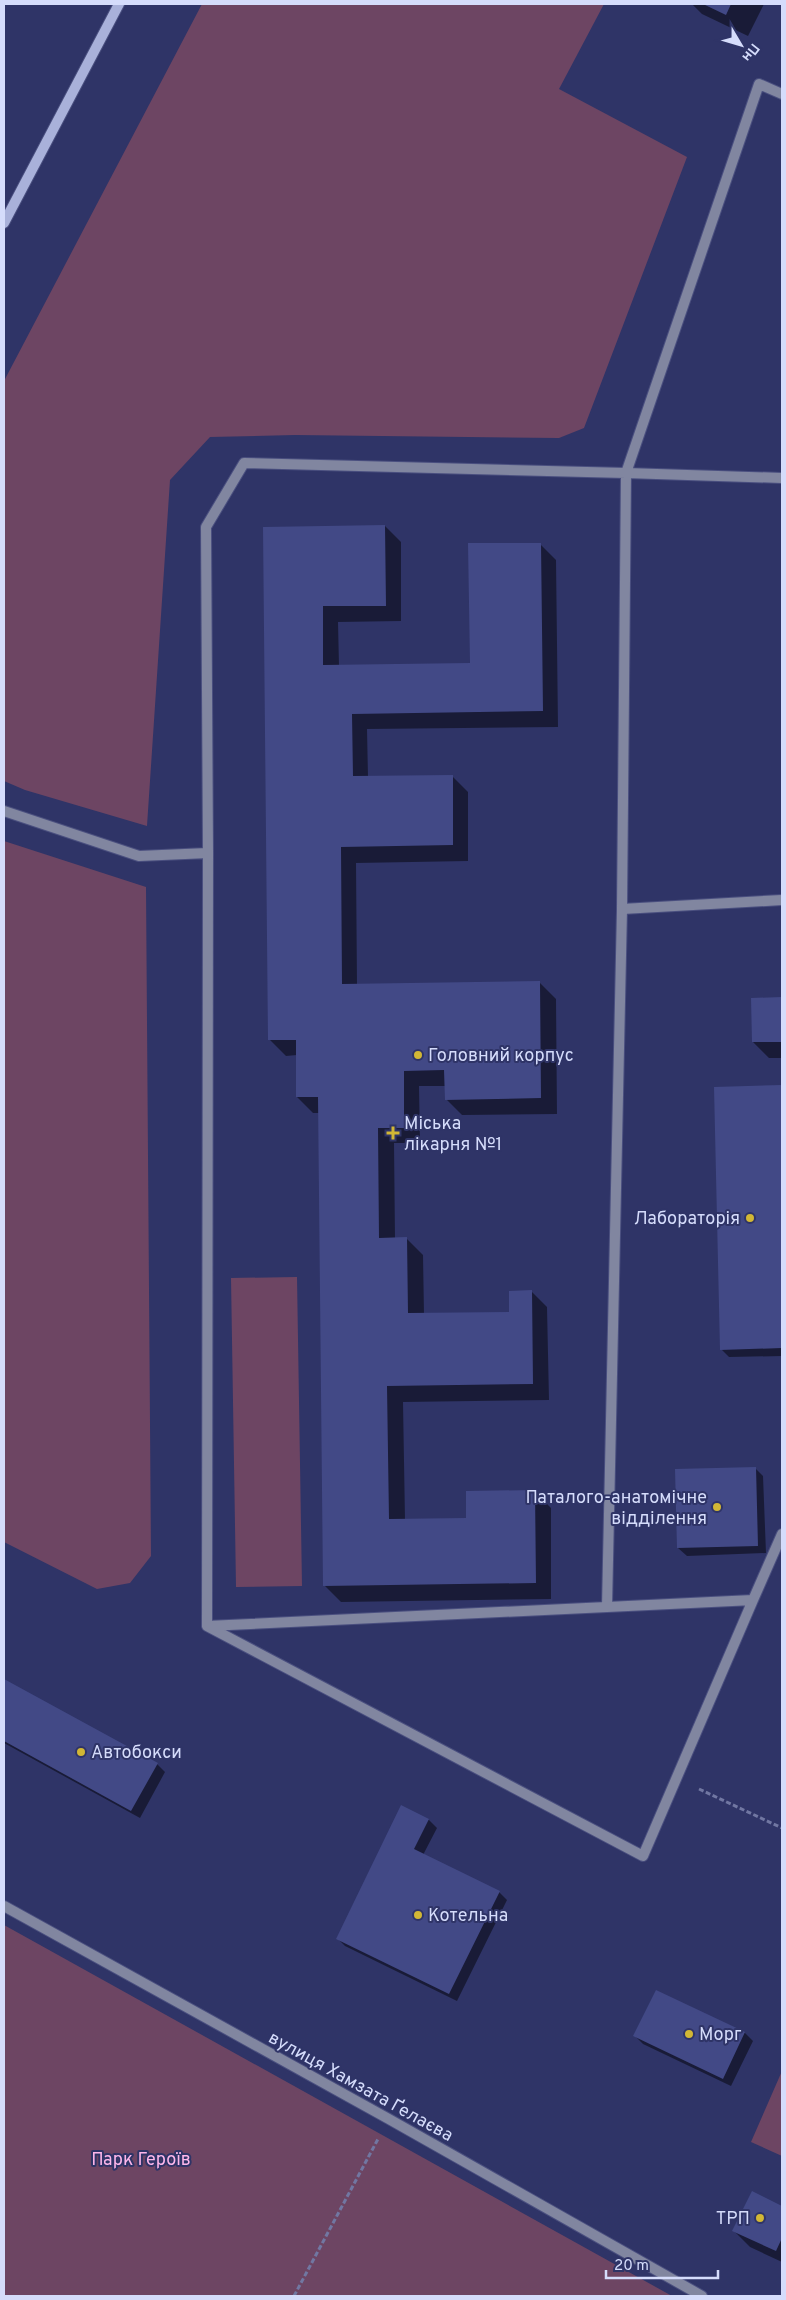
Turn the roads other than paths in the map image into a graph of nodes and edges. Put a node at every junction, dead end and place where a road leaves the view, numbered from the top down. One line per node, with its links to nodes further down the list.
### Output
1 (119, 4): 3 (street)
2 (782, 94): 4 (street)
3 (4, 223)
4 (626, 474): 5 (street); 7 (street); 9 (street)
5 (782, 478)
6 (4, 811): 7 (street)
7 (208, 853): 13 (street)
8 (782, 900): 9 (street)
9 (622, 909): 12 (street)
10 (782, 1534): 11 (street)
11 (753, 1600): 12 (street); 13 (street)
12 (607, 1606): 13 (street)
13 (207, 1626)
14 (4, 1906): 15 (street, вулиця Хамзата Ґелаєва)
15 (702, 2296)

